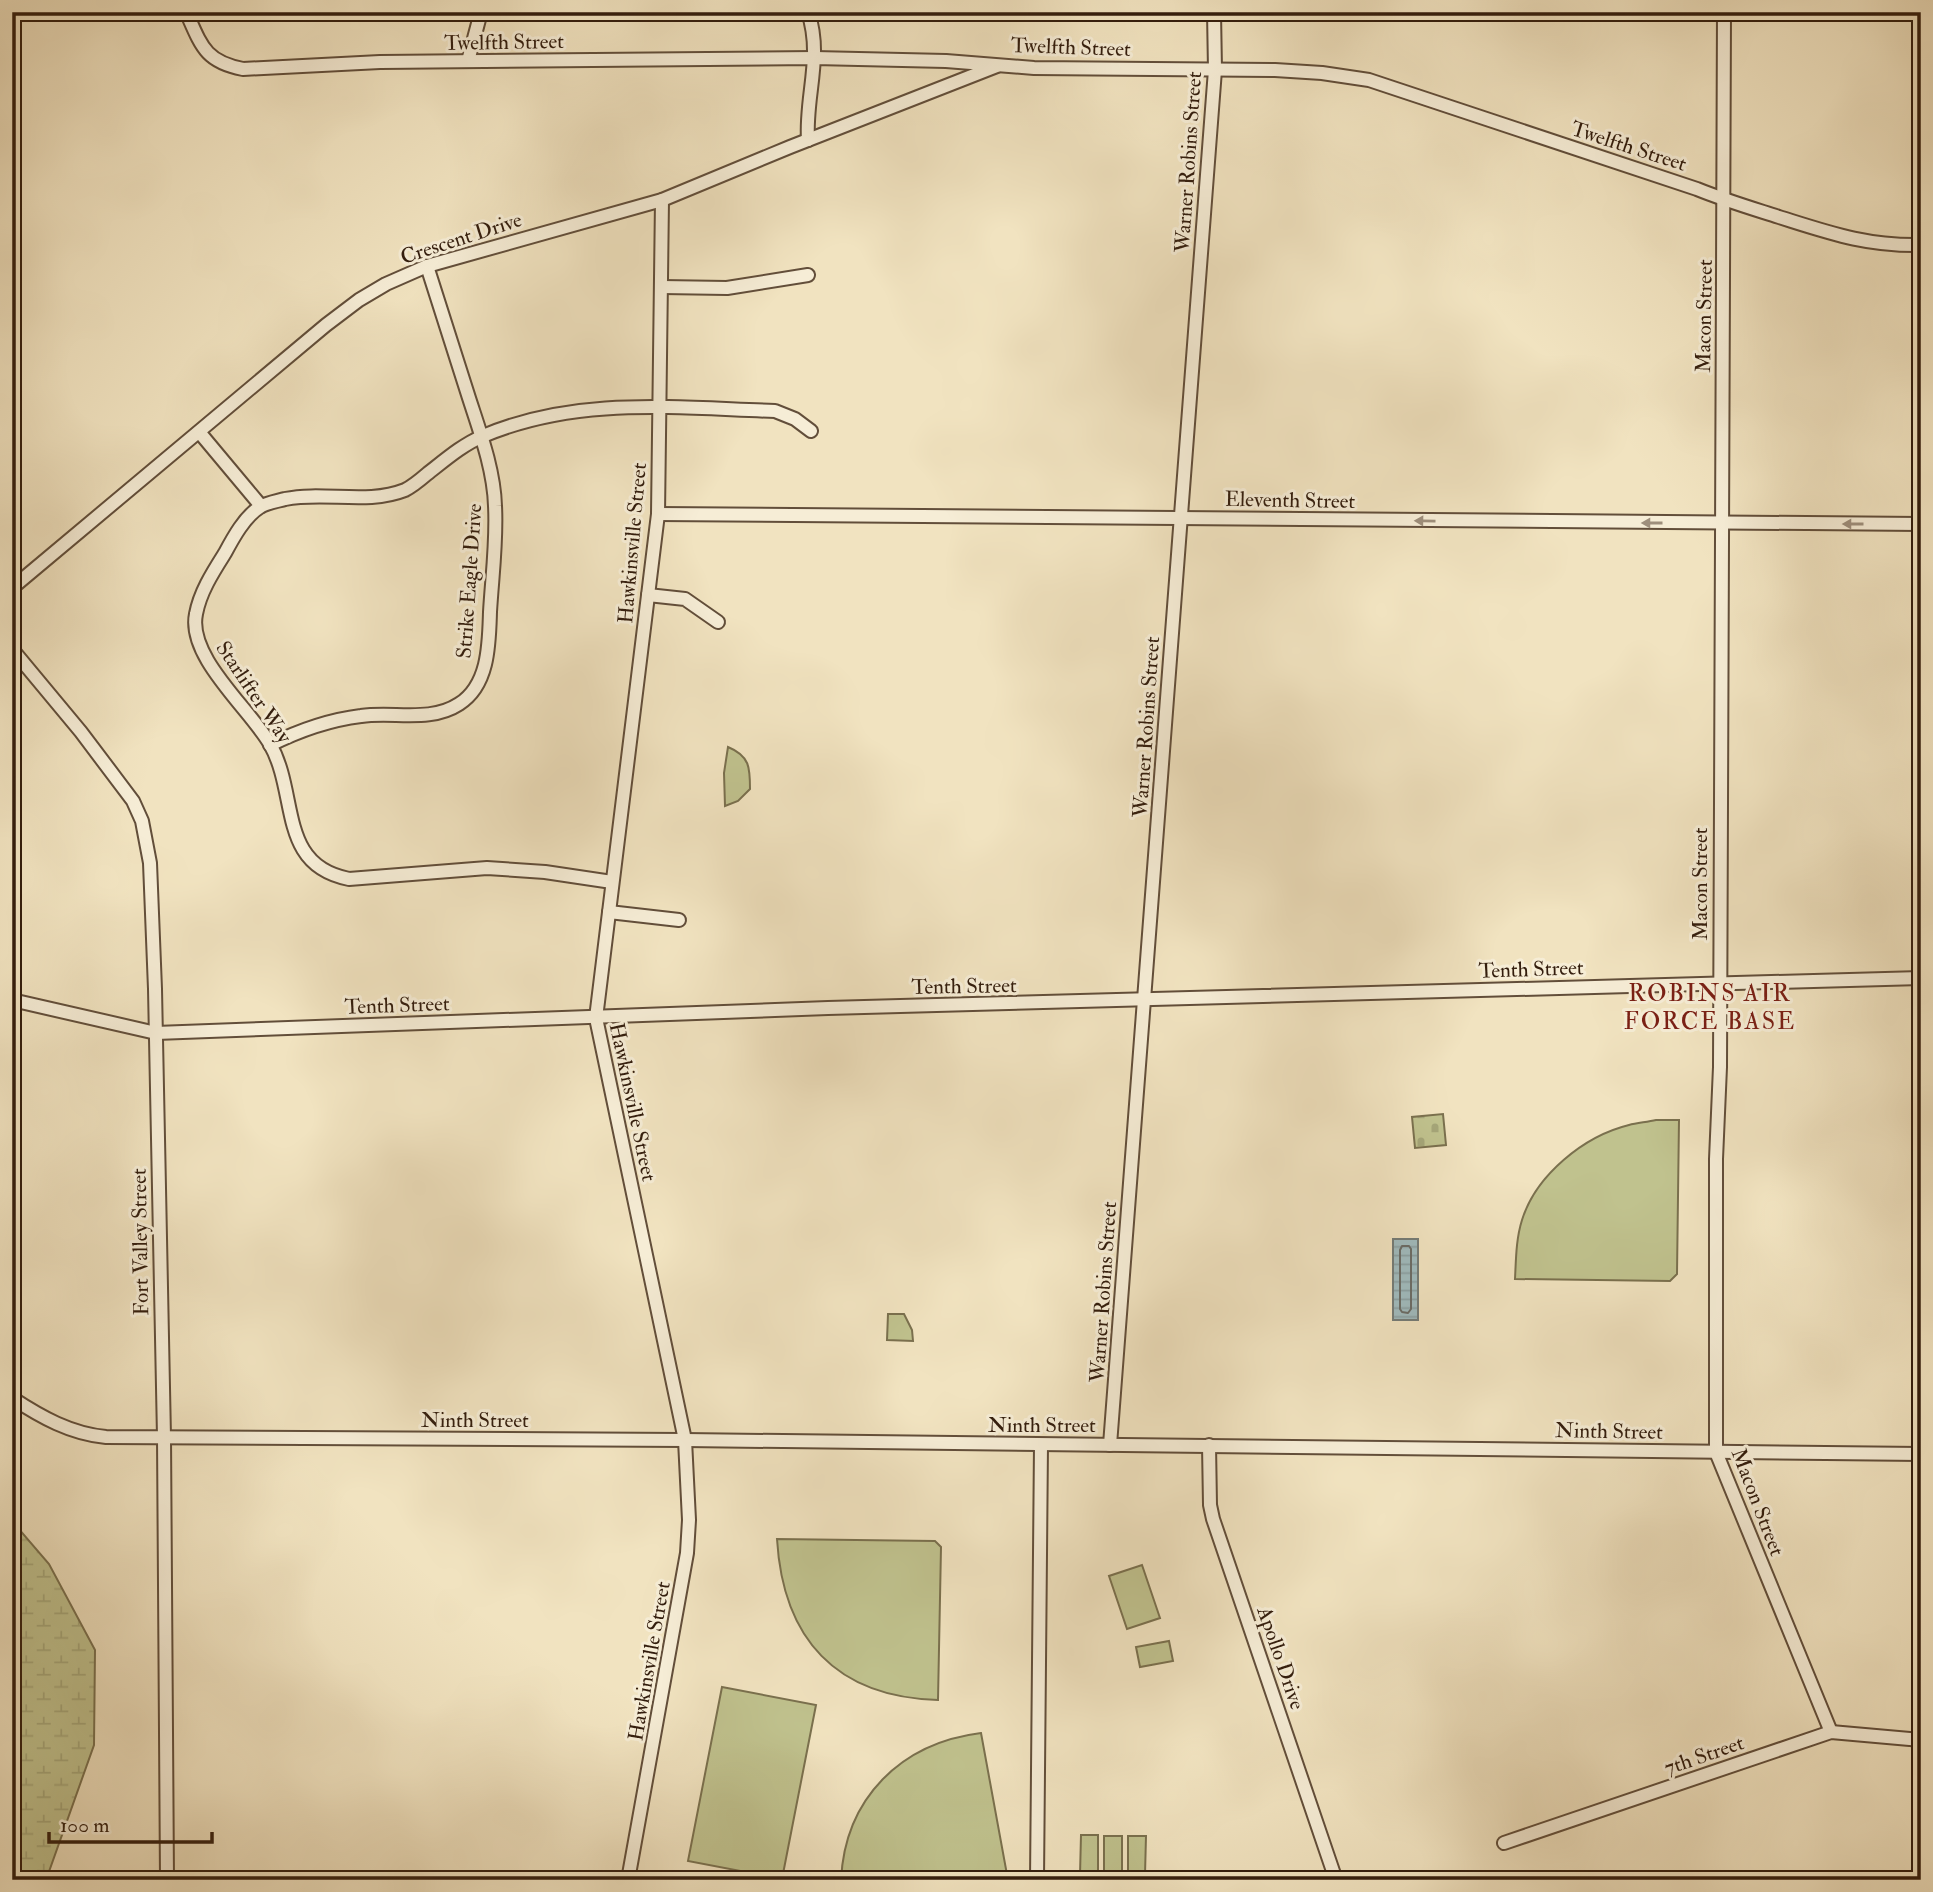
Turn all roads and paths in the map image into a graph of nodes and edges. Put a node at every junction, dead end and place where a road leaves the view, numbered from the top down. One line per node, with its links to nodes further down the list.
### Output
1 (481, 12): 7 (street)
2 (808, 12): 6 (street)
3 (1214, 12): 9 (street, Warner Robins Street)
4 (1724, 12): 12 (street, Macon Street)
5 (190, 14): 7 (street, Twelfth Street)
6 (815, 58): 7 (street, Twelfth Street); 8 (street, Twelfth Street); 10 (street)
7 (468, 61)
8 (1000, 65): 9 (street, Twelfth Street); 10 (street, Crescent Drive)
9 (1215, 70): 12 (street, Twelfth Street); 23 (street, Warner Robins Street)
10 (807, 140): 11 (street, Crescent Drive)
11 (662, 200): 14 (street, Crescent Drive); 16 (street, Hawkinsville Street)
12 (1724, 200): 13 (street, Twelfth Street); 24 (street, Macon Street)
13 (1921, 245)
14 (426, 266): 19 (street, Crescent Drive); 20 (street, Strike Eagle Drive)
15 (808, 275): 16 (street)
16 (662, 287): 17 (street, Hawkinsville Street)
17 (661, 408): 18 (street); 20 (street); 22 (street, Hawkinsville Street)
18 (811, 431)
19 (200, 433): 21 (street); 26 (street, Crescent Drive)
20 (481, 437): 21 (street); 30 (street, Strike Eagle Drive)
21 (261, 506): 30 (street, Starlifter Way)
22 (658, 514): 23 (street, Eleventh Street); 27 (street, Hawkinsville Street)
23 (1182, 517): 24 (street, Eleventh Street, one-way to 23); 37 (street, Warner Robins Street)
24 (1720, 523): 25 (street, Eleventh Street, one-way to 24); 35 (street, Macon Street)
25 (1921, 524)
26 (12, 588)
27 (648, 595): 28 (street); 31 (street, Hawkinsville Street)
28 (718, 622)
29 (12, 649): 39 (street, Fort Valley Street)
30 (270, 744): 31 (street, Starlifter Way)
31 (612, 882): 32 (street, Hawkinsville Street)
32 (609, 912): 33 (street); 38 (street, Hawkinsville Street)
33 (679, 920)
34 (1921, 978): 35 (street, Tenth Street)
35 (1719, 985): 37 (street, Tenth Street); 46 (street, Macon Street)
36 (12, 1000): 39 (street, Tenth Street)
37 (1145, 1000): 38 (street, Tenth Street); 44 (street, Warner Robins Street)
38 (596, 1018): 39 (street, Tenth Street); 42 (street, Hawkinsville Street)
39 (156, 1033): 41 (street, Fort Valley Street)
40 (12, 1398): 41 (street)
41 (164, 1437): 42 (street, Ninth Street); 51 (street, Fort Valley Street)
42 (685, 1440): 43 (street, Ninth Street); 52 (street, Hawkinsville Street)
43 (1041, 1445): 44 (street, Ninth Street); 53 (street)
44 (1110, 1445): 45 (street, Ninth Street)
45 (1209, 1445): 46 (street, Ninth Street); 54 (street, Apollo Drive)
46 (1716, 1452): 47 (street, Ninth Street); 48 (street, Macon Street)
47 (1921, 1454)
48 (1831, 1732): 49 (street, 7th Street); 50 (street, 7th Street)
49 (1921, 1740)
50 (1504, 1843)
51 (167, 1880)
52 (628, 1880)
53 (1037, 1880)
54 (1336, 1880)

